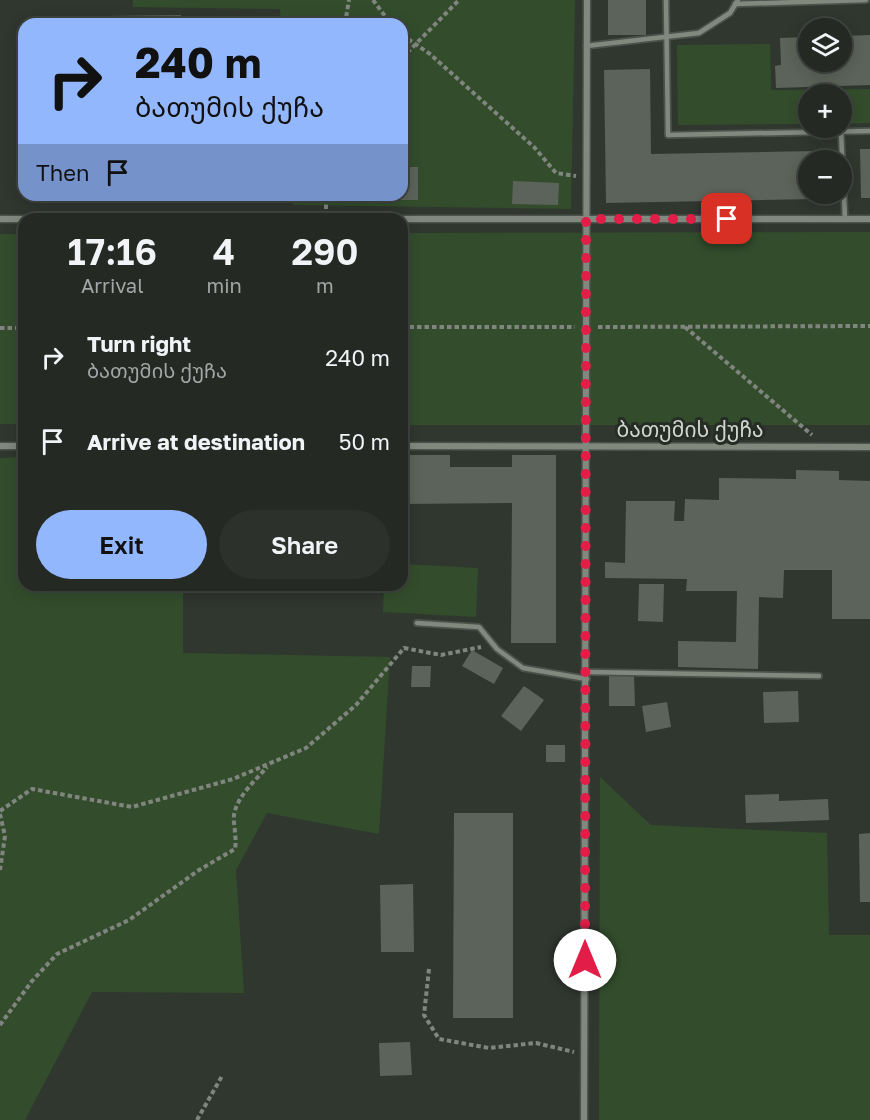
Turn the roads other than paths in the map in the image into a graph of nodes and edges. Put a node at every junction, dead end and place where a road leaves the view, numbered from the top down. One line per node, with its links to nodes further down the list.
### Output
1 (587, 0): 6 (street)
2 (666, 0): 5 (lane)
3 (866, 0): 4 (lane)
4 (737, 2): 5 (lane)
5 (667, 36): 6 (lane); 9 (lane)
6 (586, 46): 14 (street)
7 (870, 131): 8 (lane)
8 (852, 132)
9 (798, 133)
10 (841, 138): 15 (lane)
11 (0, 219): 12 (street)
12 (18, 219)
13 (408, 219): 14 (street)
14 (586, 219): 15 (street); 20 (street)
15 (845, 219): 16 (street)
16 (870, 219)
17 (0, 446): 18 (street)
18 (18, 446)
19 (408, 446): 20 (street, ბათუმის ქუჩა)
20 (586, 446): 21 (street, ბათუმის ქუჩა); 23 (street)
21 (870, 447)
22 (417, 623): 23 (lane)
23 (587, 675): 24 (lane); 25 (street)
24 (819, 676)
25 (584, 1120)

